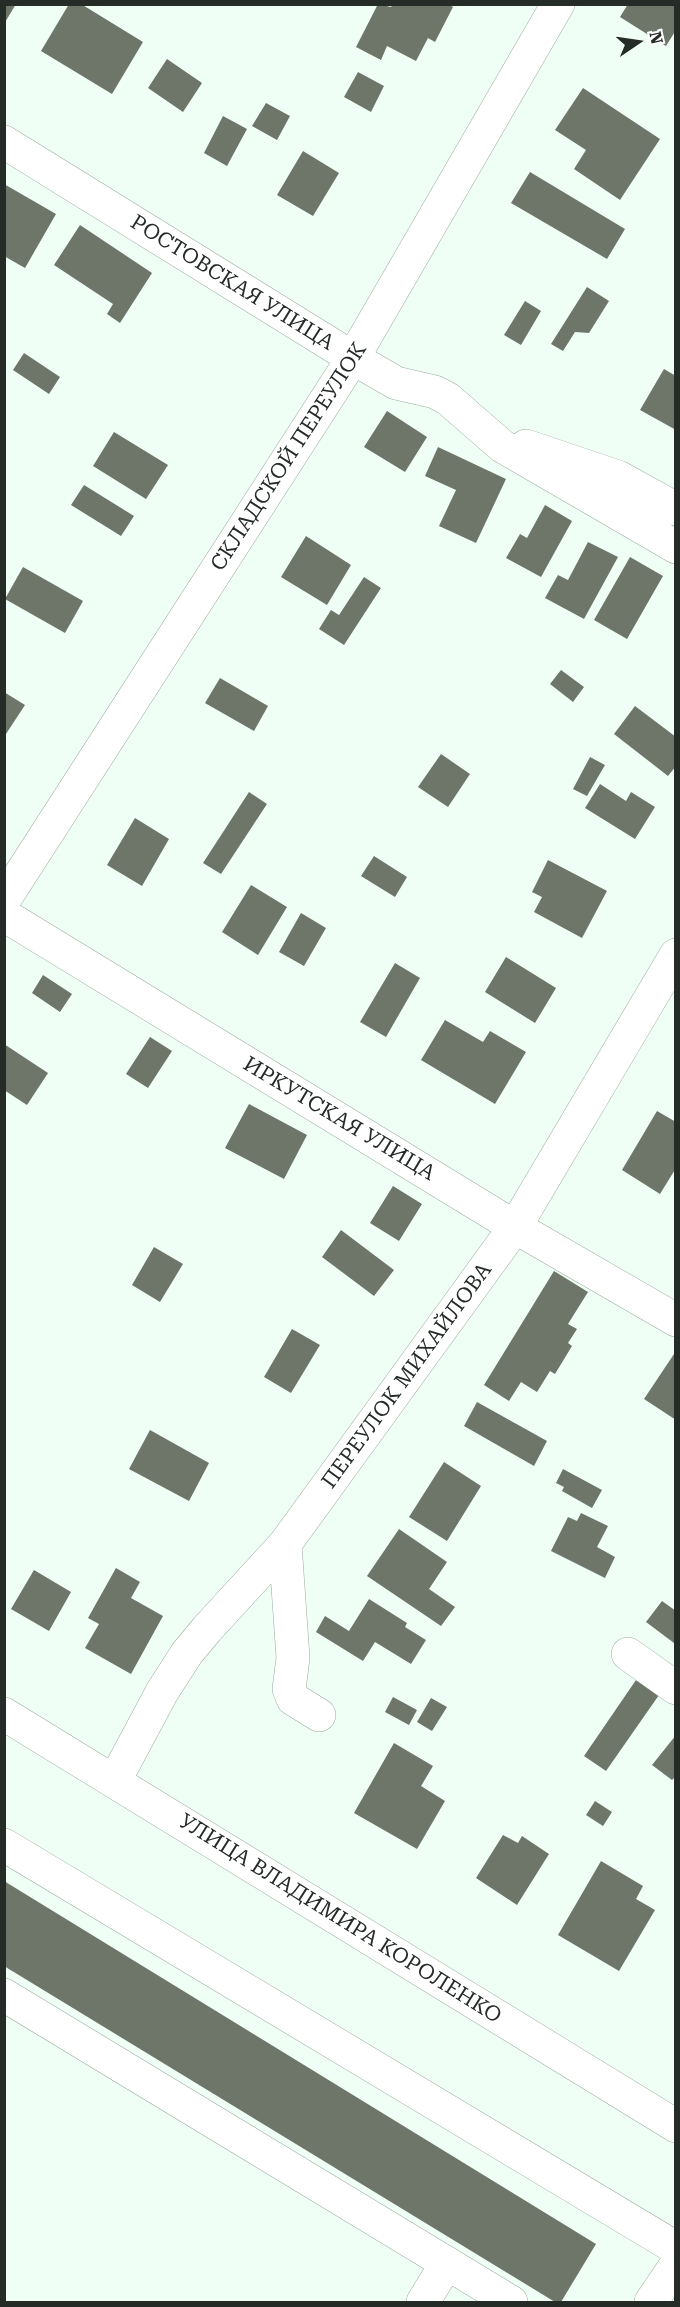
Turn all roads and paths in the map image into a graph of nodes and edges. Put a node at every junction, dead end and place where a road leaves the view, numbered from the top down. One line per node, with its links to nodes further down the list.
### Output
1 (558, 4): 3 (street, СКЛАДСКОЙ ПЕРЕУЛОК)
2 (4, 142): 3 (street, РОСТОВСКАЯ УЛИЦА)
3 (353, 358): 4 (street, РОСТОВСКАЯ УЛИЦА); 7 (street, СКЛАДСКОЙ ПЕРЕУЛОК)
4 (490, 437): 5 (street); 6 (street, РОСТОВСКАЯ УЛИЦА)
5 (675, 509)
6 (675, 546)
7 (4, 900)
8 (4, 915): 10 (street, ИРКУТСКАЯ УЛИЦА)
9 (675, 955): 10 (street, ПЕРЕУЛОК МИХАЙЛОВА)
10 (515, 1227): 11 (street, ИРКУТСКАЯ УЛИЦА); 12 (street, ПЕРЕУЛОК МИХАЙЛОВА)
11 (675, 1320)
12 (285, 1544): 16 (street); 17 (street, ПЕРЕУЛОК МИХАЙЛОВА)
13 (628, 1654): 14 (street)
14 (675, 1688)
15 (4, 1714): 17 (street, УЛИЦА ВЛАДИМИРА КОРОЛЕНКО)
16 (319, 1715)
17 (115, 1780): 20 (street, УЛИЦА ВЛАДИМИРА КОРОЛЕНКО)
18 (4, 1845): 21 (street)
19 (4, 1995): 22 (street)
20 (675, 2126)
21 (675, 2248)
22 (447, 2263): 24 (street); 25 (street)
23 (675, 2265): 26 (street)
24 (423, 2302)
25 (511, 2302)
26 (651, 2302)

